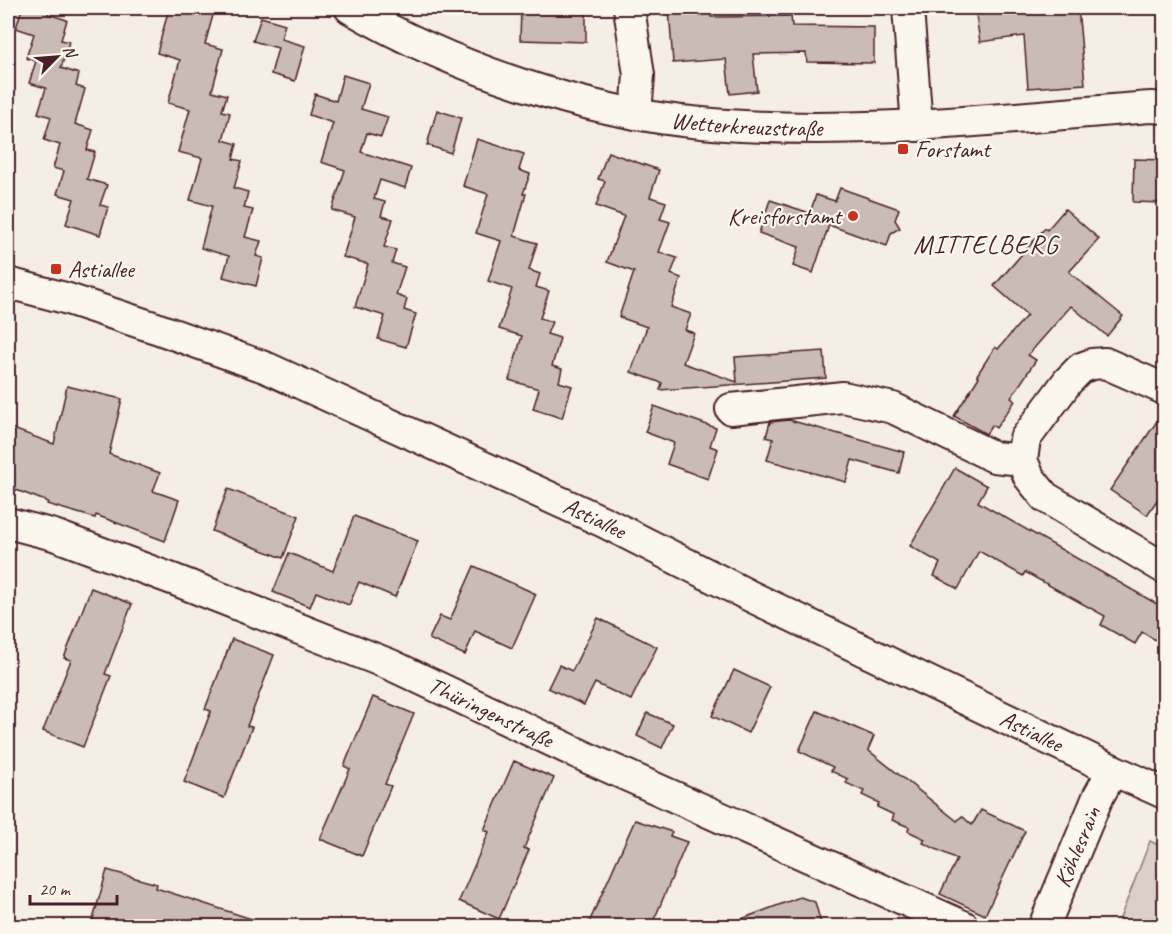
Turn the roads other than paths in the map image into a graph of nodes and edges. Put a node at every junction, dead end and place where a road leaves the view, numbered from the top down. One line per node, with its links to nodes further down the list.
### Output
1 (350, 8): 5 (street, Wetterkreuzstraße)
2 (629, 8): 5 (street)
3 (908, 8): 6 (street)
4 (1164, 108): 6 (street, Wetterkreuzstraße)
5 (636, 114): 6 (street, Wetterkreuzstraße)
6 (917, 126)
7 (8, 283): 13 (street, Astiallee)
8 (1164, 389): 10 (street)
9 (731, 409): 10 (street)
10 (1022, 460): 12 (street)
11 (8, 523): 15 (street, Thüringenstraße)
12 (1164, 568)
13 (1113, 770): 14 (street, Astiallee); 16 (street, Köhlesrain)
14 (1164, 793)
15 (963, 927)
16 (1044, 927)

